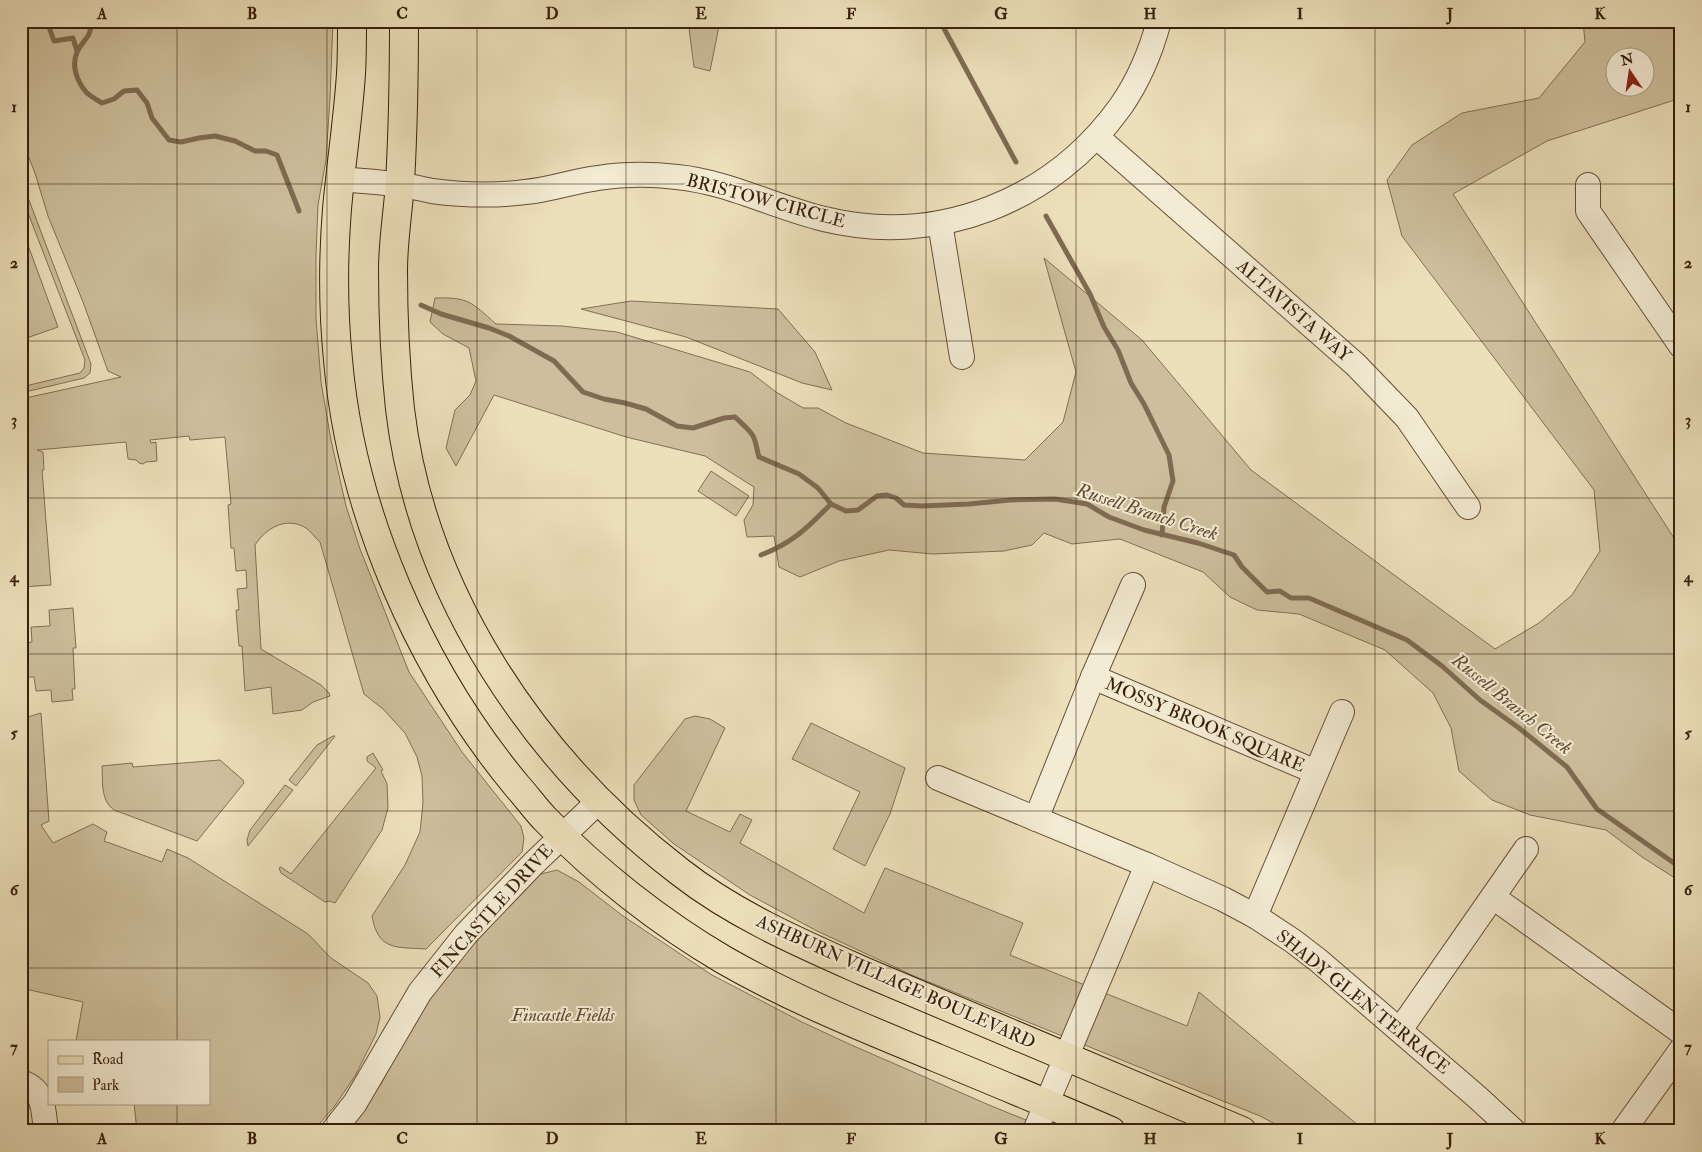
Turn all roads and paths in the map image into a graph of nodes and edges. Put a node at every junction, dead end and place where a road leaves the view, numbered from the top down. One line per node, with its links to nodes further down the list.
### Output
1 (352, 21): 5 (main road)
2 (404, 21): 6 (main road, ASHBURN VILLAGE BOULEVARD)
3 (1159, 21): 4 (street, BRISTOW CIRCLE)
4 (1097, 137): 8 (street, BRISTOW CIRCLE); 12 (street, ALTAVISTA WAY)
5 (340, 179): 6 (street, BRISTOW CIRCLE); 20 (main road)
6 (400, 184): 8 (street, BRISTOW CIRCLE); 18 (main road, ASHBURN VILLAGE BOULEVARD)
7 (1588, 185): 9 (street)
8 (940, 223): 11 (street)
9 (1672, 316): 10 (street)
10 (1681, 346)
11 (962, 357)
12 (1468, 507)
13 (1133, 585): 14 (street, MOSSY BROOK SQUARE)
14 (1093, 677): 16 (street, MOSSY BROOK SQUARE); 19 (street, MOSSY BROOK SQUARE)
15 (1342, 712): 16 (street, MOSSY BROOK SQUARE)
16 (1316, 772): 24 (street, MOSSY BROOK SQUARE)
17 (938, 778): 19 (street, SHADY GLEN TERRACE)
18 (599, 800): 20 (street, FINCASTLE DRIVE); 28 (main road, ASHBURN VILLAGE BOULEVARD)
19 (1036, 819): 22 (street, SHADY GLEN TERRACE)
20 (562, 835): 30 (main road); 32 (street, FINCASTLE DRIVE)
21 (1526, 849): 23 (street)
22 (1147, 865): 24 (street, SHADY GLEN TERRACE); 28 (street)
23 (1493, 897): 25 (street); 26 (street)
24 (1255, 916): 25 (street, SHADY GLEN TERRACE)
25 (1400, 1030): 36 (street, SHADY GLEN TERRACE)
26 (1681, 1032)
27 (1681, 1050): 37 (street)
28 (1066, 1057): 30 (street); 35 (main road, ASHBURN VILLAGE BOULEVARD)
29 (21, 1082): 31 (street)
30 (1046, 1104): 33 (street); 34 (main road)
31 (46, 1131)
32 (333, 1131)
33 (1035, 1131)
34 (1111, 1131)
35 (1242, 1131)
36 (1514, 1131)
37 (1623, 1131)

